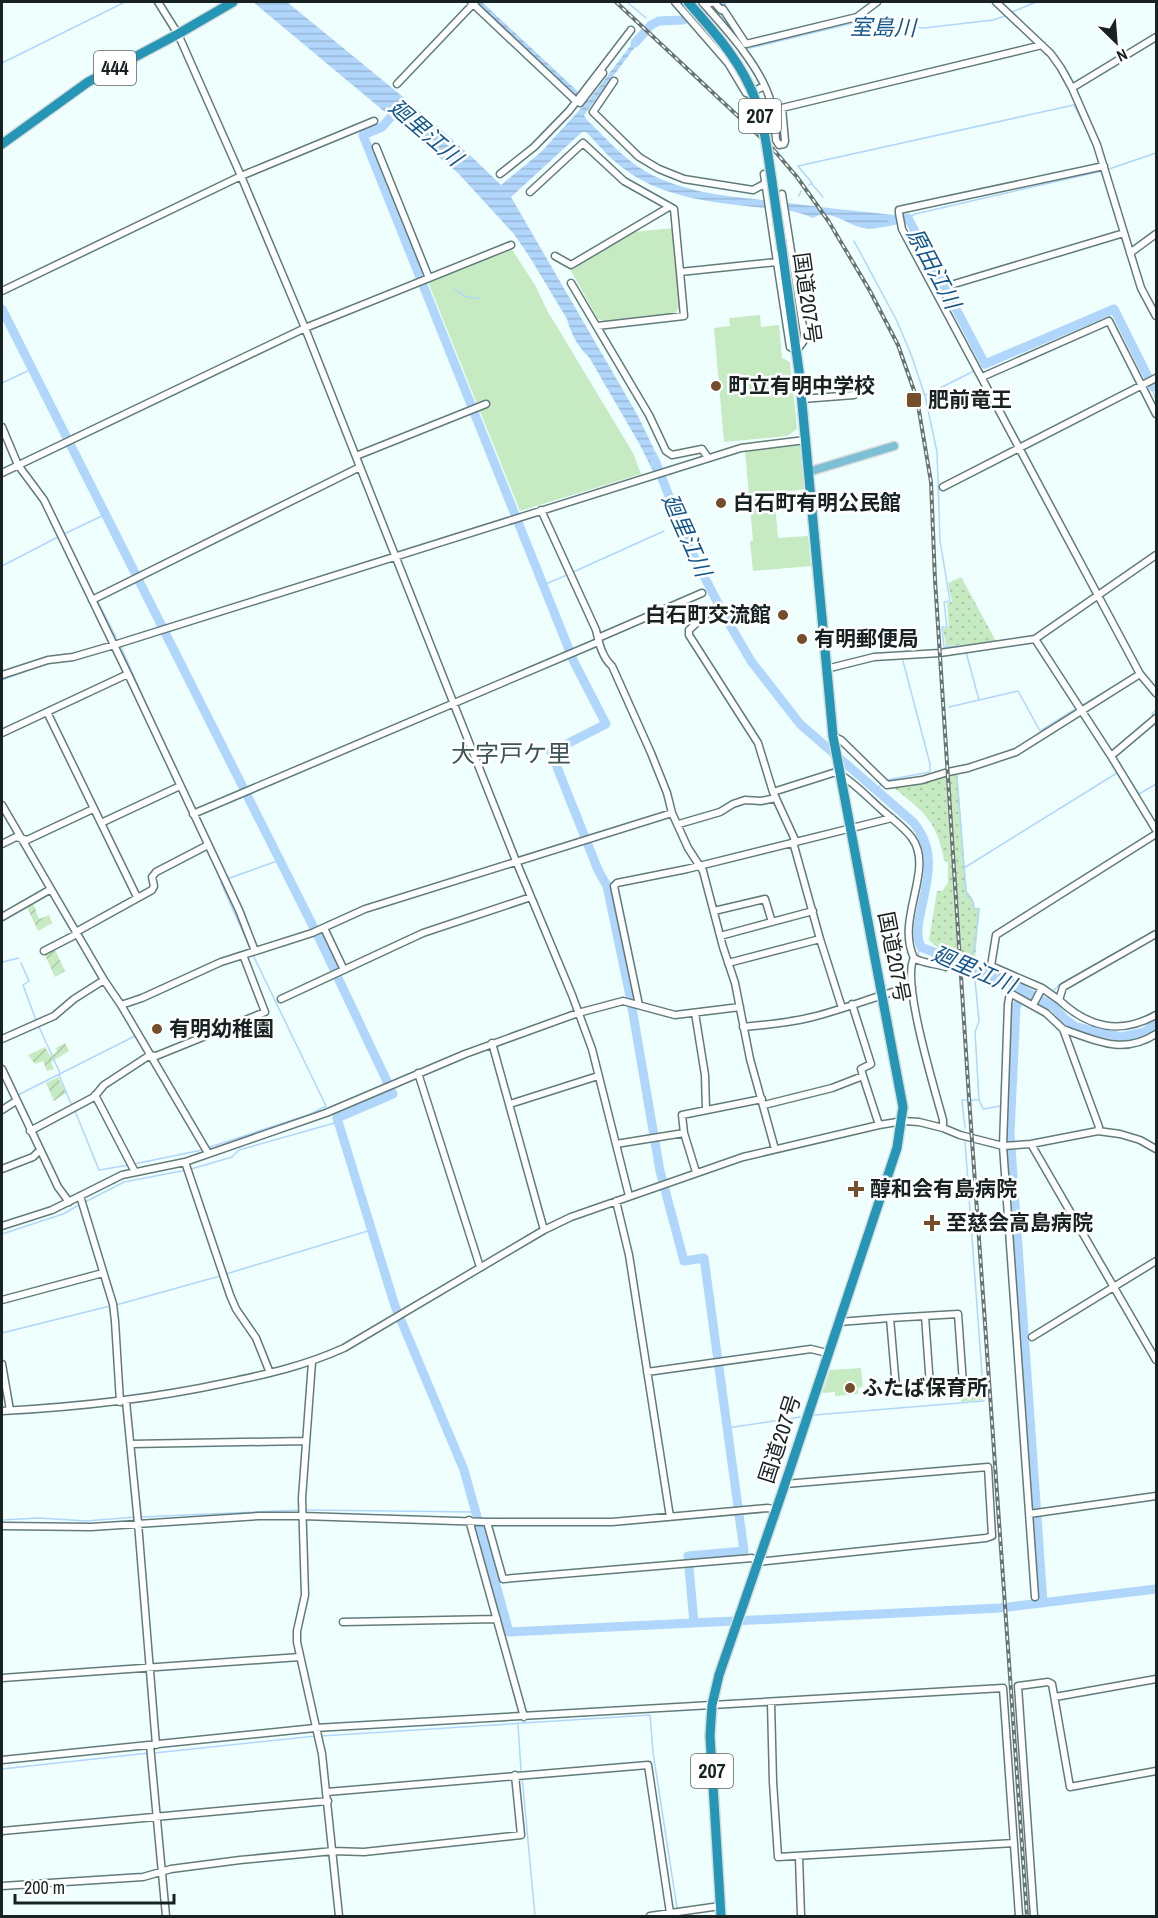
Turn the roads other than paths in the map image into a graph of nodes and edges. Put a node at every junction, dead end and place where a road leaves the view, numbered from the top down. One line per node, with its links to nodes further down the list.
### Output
1 (158, 2): 11 (street)
2 (233, 2): 11 (highway, 444)
3 (473, 2): 17 (street); 22 (street)
4 (675, 2): 18 (street)
5 (688, 2): 48 (highway, 国道207号 / 207, bridge)
6 (714, 2): 7 (street); 9 (street)
7 (877, 2)
8 (996, 2): 13 (street)
9 (704, 3): 18 (street)
10 (631, 30): 21 (street)
11 (178, 34): 24 (highway, 444); 29 (street)
12 (1156, 37): 19 (street)
13 (1042, 45): 18 (street); 19 (street)
14 (603, 73): 16 (street)
15 (614, 81): 20 (street)
16 (595, 83): 20 (street); 21 (street)
17 (397, 84)
18 (764, 86)
19 (1072, 88): 26 (street)
20 (607, 91): 30 (street)
21 (583, 95): 22 (street)
22 (578, 102): 27 (street)
23 (374, 121): 29 (street)
24 (2, 144)
25 (376, 147): 41 (street)
26 (1105, 169): 34 (street); 49 (street)
27 (500, 174)
28 (764, 174): 30 (street)
29 (242, 176): 44 (street); 47 (street)
30 (766, 183): 39 (street)
31 (530, 192): 33 (street)
32 (782, 194): 48 (street)
33 (669, 207): 38 (street); 40 (street)
34 (1124, 233): 37 (street); 43 (street)
35 (1156, 234): 37 (street)
36 (511, 245): 41 (street)
37 (1130, 253): 45 (street)
38 (555, 256)
39 (777, 262): 40 (street); 48 (street)
40 (680, 272): 46 (street)
41 (424, 280): 47 (street)
42 (571, 283): 46 (street)
43 (954, 284)
44 (2, 291)
45 (1156, 316)
46 (597, 326): 61 (street)
47 (305, 328): 60 (street); 62 (street)
48 (797, 350): 53 (highway, 国道207号 / 207)
49 (979, 371): 51 (street); 59 (street)
50 (1156, 378): 51 (street)
51 (1142, 386): 55 (street); 59 (street)
52 (854, 395): 53 (street)
53 (802, 399): 57 (highway, 国道207号 / 207)
54 (486, 404): 60 (street)
55 (1156, 414)
56 (2, 427): 62 (street)
57 (805, 440): 61 (street); 64 (highway, 国道207号 / 207)
58 (894, 446): 64 (main road)
59 (1017, 449): 66 (street); 71 (street)
60 (356, 456): 63 (street)
61 (708, 458): 67 (street)
62 (18, 465): 65 (street); 72 (street)
63 (360, 467): 69 (street); 72 (street)
64 (808, 472): 77 (highway, 国道207号 / 207)
65 (2, 473)
66 (943, 487)
67 (541, 510): 69 (street); 75 (street)
68 (1156, 555): 71 (street)
69 (396, 556): 76 (street); 82 (street)
70 (702, 593): 75 (street)
71 (1098, 596): 74 (street); 80 (street)
72 (92, 600): 76 (street)
73 (710, 611): 91 (street)
74 (1035, 639): 77 (street); 83 (street)
75 (598, 640): 82 (street); 94 (street)
76 (114, 645): 78 (street); 79 (street)
77 (826, 669): 87 (highway, 国道207号 / 207)
78 (128, 674): 84 (street); 90 (street)
79 (2, 675)
80 (1138, 676): 81 (street); 83 (street)
81 (1156, 693)
82 (454, 704): 95 (street); 105 (street)
83 (1080, 709): 87 (street); 88 (street)
84 (47, 712): 86 (street); 93 (street)
85 (1155, 719): 88 (street)
86 (2, 733)
87 (833, 736): 89 (highway, 国道207号 / 207)
88 (1111, 756): 100 (street)
89 (841, 775): 91 (street); 96 (street); 99 (highway, 国道207号 / 207)
90 (180, 786): 95 (street); 97 (street)
91 (775, 795): 98 (street); 102 (street)
92 (2, 805): 101 (street)
93 (93, 809): 97 (street); 101 (street)
94 (672, 813): 98 (street); 105 (street)
95 (193, 814): 104 (street)
96 (892, 818): 99 (street); 122 (street)
97 (101, 824): 108 (street)
98 (679, 824): 106 (street)
99 (851, 828): 102 (street); 129 (highway, 国道207号 / 207)
100 (1156, 832): 128 (street)
101 (21, 838): 103 (street); 107 (street)
102 (795, 842): 106 (street); 111 (street)
103 (2, 844)
104 (208, 845): 108 (street); 120 (street)
105 (516, 861): 109 (street); 114 (street)
106 (700, 864): 110 (street); 132 (street)
107 (51, 889): 112 (street); 115 (street)
108 (137, 897): 115 (street)
109 (531, 897): 125 (street); 138 (street)
110 (714, 911): 113 (street); 117 (street)
111 (813, 911): 113 (street); 118 (street)
112 (2, 917)
113 (772, 922): 117 (street)
114 (322, 928): 120 (street); 125 (street)
115 (76, 932): 119 (street); 126 (street)
116 (1156, 934): 131 (street)
117 (720, 936): 123 (street)
118 (820, 939): 123 (street); 137 (street)
119 (44, 951)
120 (255, 951): 121 (street)
121 (243, 955): 134 (street); 146 (street)
122 (916, 959): 124 (street); 127 (street)
123 (728, 963): 136 (street)
124 (945, 967)
125 (339, 972): 130 (street)
126 (104, 980): 134 (street); 144 (street)
127 (912, 987): 129 (street); 159 (street)
128 (1042, 988): 131 (street); 135 (street)
129 (882, 994): 133 (street); 157 (highway, 国道207号 / 207)
130 (281, 999)
131 (1059, 1000): 140 (street)
132 (634, 1003): 138 (street); 139 (street)
133 (852, 1004): 137 (street); 150 (street)
134 (121, 1005): 146 (street)
135 (1033, 1005): 142 (street); 165 (street)
136 (740, 1007): 139 (street); 141 (street)
137 (842, 1008): 141 (street)
138 (578, 1013): 145 (street); 149 (street)
139 (695, 1013): 156 (street)
140 (1156, 1015)
141 (743, 1027): 153 (street)
142 (1063, 1029): 143 (street); 161 (street)
143 (1156, 1034)
144 (2, 1039)
145 (492, 1043): 148 (street); 154 (street)
146 (150, 1055): 151 (street); 169 (street)
147 (2, 1069): 152 (street)
148 (418, 1073): 169 (street); 181 (street)
149 (598, 1076): 154 (street); 163 (street)
150 (863, 1076): 153 (street); 158 (street)
151 (96, 1095): 160 (street); 172 (street)
152 (16, 1101): 155 (street); 160 (street)
153 (763, 1102): 156 (street); 166 (street)
154 (510, 1104): 179 (street)
155 (2, 1110)
156 (706, 1110): 162 (street)
157 (903, 1121): 158 (street); 159 (street); 187 (highway, 国道207号 / 207)
158 (879, 1125): 166 (street)
159 (943, 1128): 165 (street)
160 (30, 1131): 168 (street)
161 (1098, 1131): 164 (street); 167 (street)
162 (684, 1133): 163 (street); 173 (street)
163 (616, 1144): 174 (street)
164 (1031, 1144): 165 (street); 183 (street)
165 (1003, 1146): 206 (street)
166 (775, 1149): 173 (street)
167 (1156, 1149)
168 (40, 1150): 171 (street); 177 (street)
169 (208, 1153): 170 (street)
170 (186, 1168): 172 (street); 196 (street)
171 (2, 1169)
172 (135, 1172): 175 (street)
173 (696, 1173): 174 (street)
174 (629, 1196): 176 (street)
175 (81, 1201): 177 (street); 182 (street)
176 (616, 1201): 179 (street); 195 (street)
177 (69, 1202): 178 (street)
178 (2, 1226)
179 (544, 1230): 181 (street)
180 (1156, 1261): 183 (street)
181 (480, 1267): 193 (street)
182 (103, 1273): 184 (street); 198 (street)
183 (1113, 1287): 188 (street); 190 (street)
184 (2, 1300)
185 (925, 1316): 186 (street); 197 (street); 197 (street)
186 (890, 1318): 187 (street); 197 (street)
187 (839, 1322): 191 (highway, 国道207号 / 207)
188 (1032, 1337)
189 (1156, 1343): 190 (street)
190 (1149, 1348): 192 (street)
191 (827, 1353): 195 (street); 203 (highway, 国道207号 / 207)
192 (1156, 1360)
193 (312, 1362): 196 (street); 201 (street)
194 (2, 1364): 199 (street)
195 (647, 1372): 208 (street)
196 (270, 1373): 198 (street)
197 (930, 1386)
198 (123, 1401): 199 (street); 202 (street)
199 (10, 1410): 200 (street)
200 (2, 1411)
201 (306, 1441): 202 (street); 207 (street)
202 (131, 1444): 210 (street)
203 (785, 1484): 205 (highway, 国道207号 / 207); 213 (street)
204 (1156, 1496): 206 (street)
205 (776, 1510): 208 (street); 213 (highway, 国道207号 / 207)
206 (1029, 1514): 214 (street)
207 (302, 1516): 209 (street); 210 (street); 217 (street)
208 (670, 1517): 211 (street)
209 (469, 1520): 211 (street); 215 (street)
210 (138, 1522): 212 (street); 218 (street)
211 (487, 1522): 213 (street)
212 (2, 1526)
213 (758, 1562): 223 (highway, 国道207号 / 207)
214 (1035, 1597)
215 (497, 1619): 216 (street); 224 (street)
216 (343, 1622)
217 (300, 1657): 218 (street); 225 (street)
218 (150, 1668): 219 (street); 226 (street)
219 (2, 1678)
220 (1156, 1678): 221 (street)
221 (1055, 1697): 228 (street); 247 (street)
222 (771, 1702): 223 (street); 234 (street); 236 (street)
223 (712, 1705): 224 (street); 239 (highway, 国道207号 / 207)
224 (524, 1717): 225 (street)
225 (317, 1734): 226 (street); 230 (street)
226 (152, 1749): 227 (street); 232 (street)
227 (2, 1760)
228 (1156, 1771)
229 (515, 1775): 230 (street); 235 (street); 240 (street)
230 (327, 1792): 231 (street)
231 (328, 1801): 232 (street); 235 (street)
232 (158, 1816): 233 (street); 237 (street)
233 (2, 1831)
234 (1014, 1843): 236 (street); 246 (street)
235 (333, 1851): 237 (street); 242 (street)
236 (799, 1857): 245 (street)
237 (161, 1871): 238 (street); 241 (street)
238 (2, 1886)
239 (720, 1906): 240 (street); 244 (highway, 国道207号 / 207)
240 (670, 1913): 243 (street)
241 (166, 1917)
242 (339, 1917)
243 (650, 1917)
244 (721, 1917)
245 (801, 1917)
246 (1019, 1917)
247 (1034, 1917)

